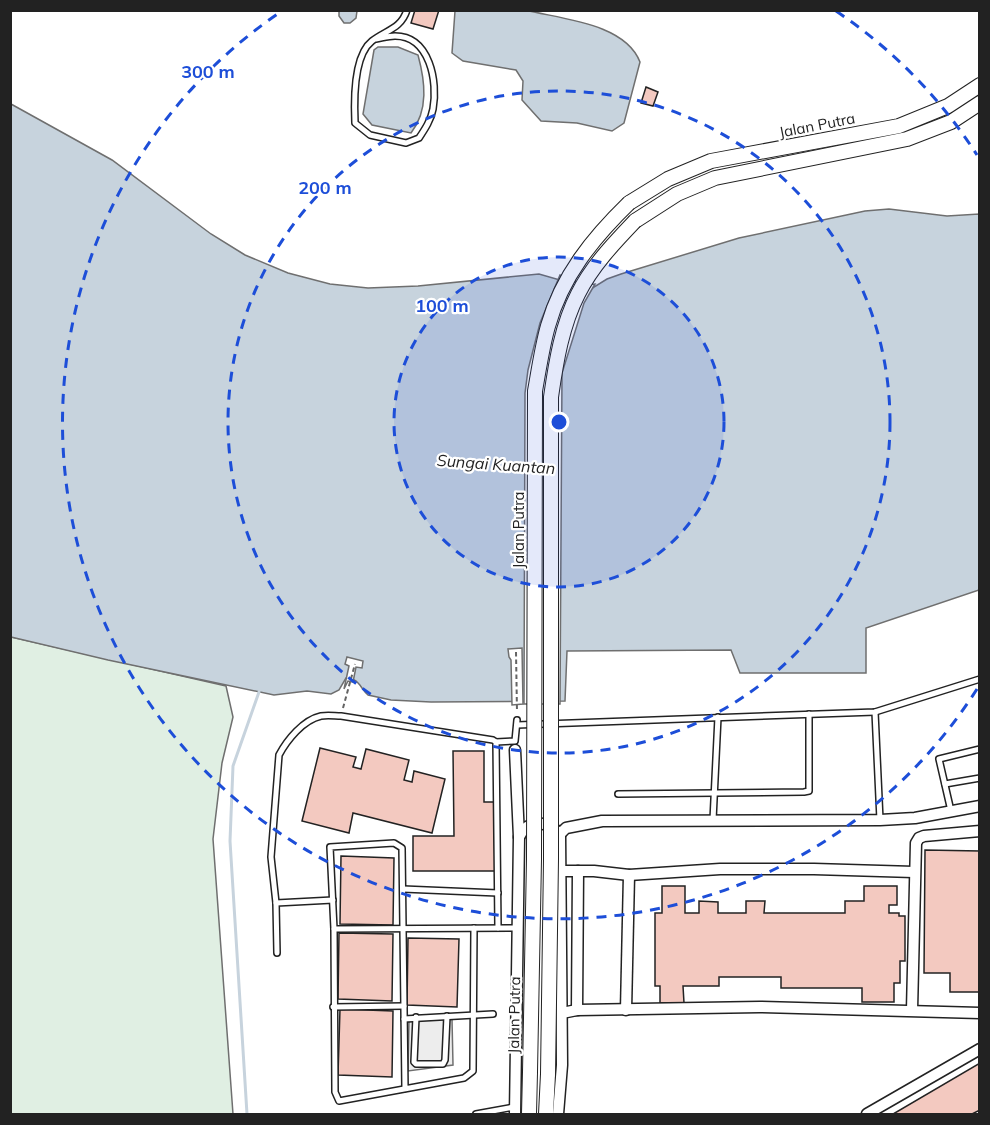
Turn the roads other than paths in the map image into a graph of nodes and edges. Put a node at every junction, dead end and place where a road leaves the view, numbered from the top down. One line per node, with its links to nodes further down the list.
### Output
1 (407, 10): 2 (lane)
2 (376, 39): 2 (lane)
3 (980, 86): 56 (main road, Jalan Putra, bridge)
4 (980, 104): 57 (main road, Jalan Putra, bridge)
5 (980, 679): 6 (lane)
6 (874, 712): 7 (lane); 19 (lane)
7 (809, 714): 8 (lane); 14 (lane)
8 (718, 717): 10 (lane); 14 (lane)
9 (496, 742): 10 (lane); 30 (lane); 32 (lane)
10 (515, 746): 16 (street)
11 (980, 749): 13 (lane)
12 (980, 777): 13 (lane)
13 (945, 784): 18 (lane)
14 (714, 793): 15 (lane); 20 (lane)
15 (618, 794)
16 (516, 799): 21 (street); 24 (street)
17 (980, 806): 18 (street)
18 (951, 811): 19 (street)
19 (880, 820): 20 (street)
20 (713, 822): 23 (street)
21 (530, 825): 23 (street); 24 (street)
22 (980, 831): 27 (street)
23 (560, 834): 25 (street)
24 (519, 837): 33 (street)
25 (561, 871): 26 (street); 44 (street)
26 (578, 871): 28 (street); 41 (street)
27 (915, 872): 28 (street); 43 (street)
28 (629, 875): 42 (street)
29 (403, 889): 30 (lane); 31 (lane); 34 (lane)
30 (498, 893): 36 (lane)
31 (333, 900): 32 (lane); 37 (lane)
32 (276, 903): 38 (lane)
33 (518, 927): 36 (lane); 53 (street)
34 (403, 928): 35 (lane); 37 (lane); 39 (lane)
35 (474, 928): 36 (lane); 48 (lane)
36 (498, 928)
37 (334, 929): 40 (lane)
38 (277, 953)
39 (404, 1006): 40 (lane); 50 (lane)
40 (333, 1007): 52 (lane)
41 (577, 1010): 42 (street); 44 (street)
42 (626, 1010): 43 (street)
43 (912, 1010): 45 (street)
44 (562, 1013): 58 (street)
45 (980, 1013)
46 (493, 1014): 48 (lane)
47 (447, 1016): 48 (lane); 49 (lane); 49 (lane)
48 (474, 1016): 52 (lane)
49 (416, 1017): 50 (lane)
50 (404, 1019): 52 (lane)
51 (980, 1049): 54 (street)
52 (405, 1089)
53 (515, 1111): 55 (lane)
54 (872, 1113)
55 (476, 1114)
56 (529, 1114)
57 (546, 1114)
58 (558, 1114)

